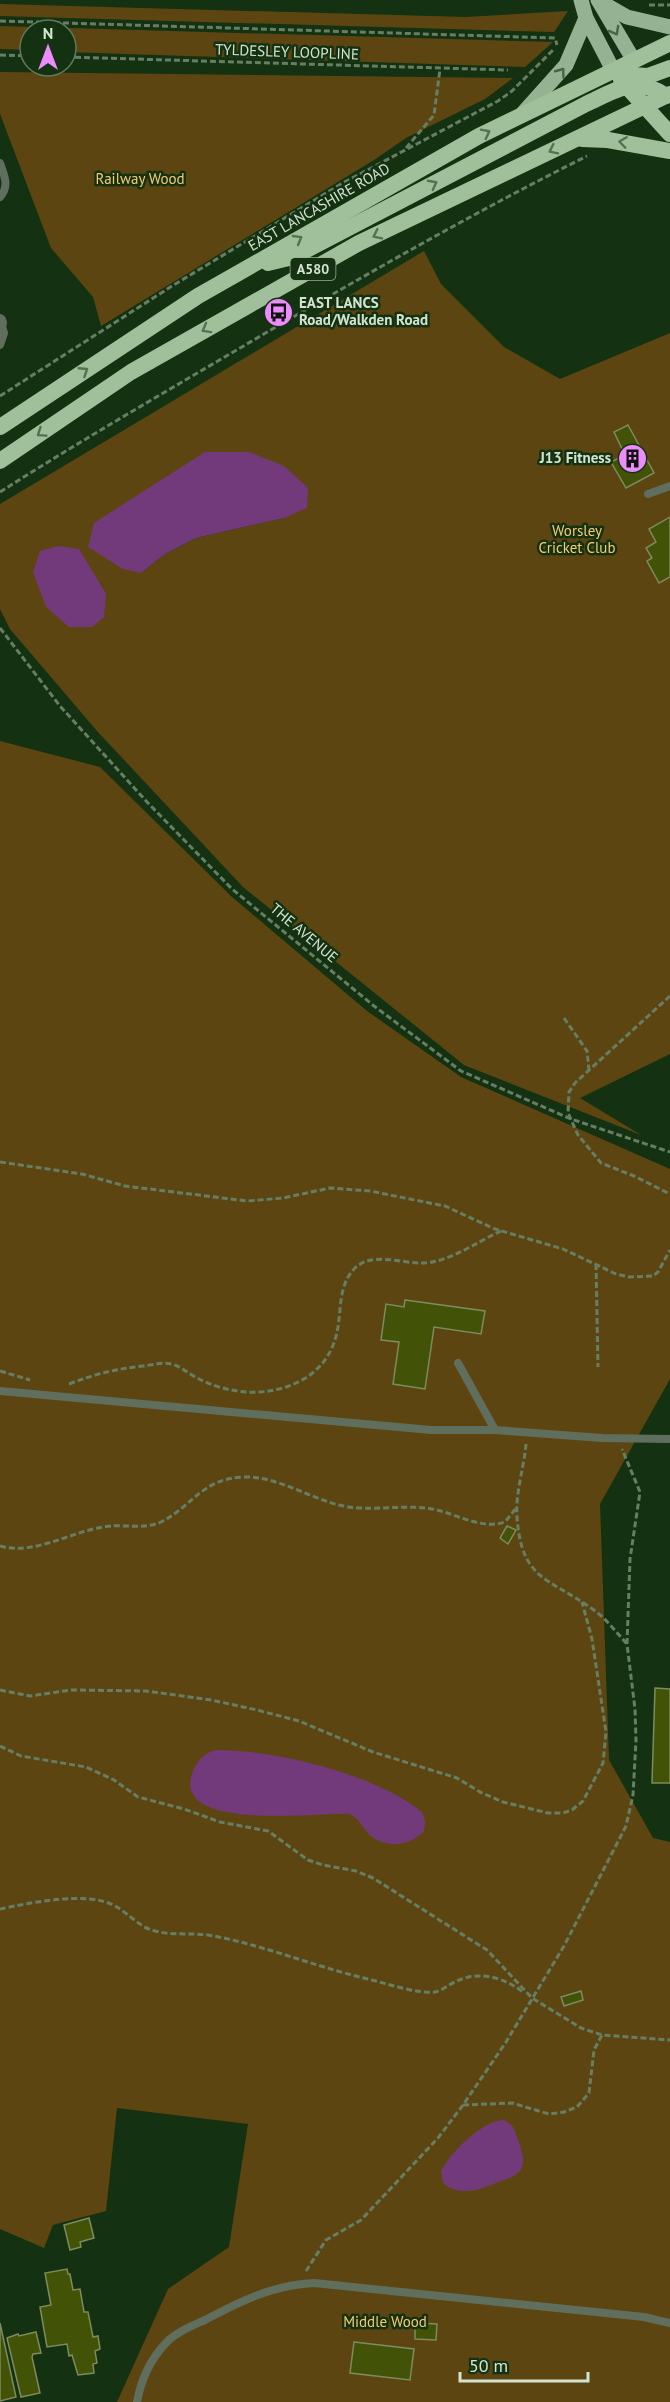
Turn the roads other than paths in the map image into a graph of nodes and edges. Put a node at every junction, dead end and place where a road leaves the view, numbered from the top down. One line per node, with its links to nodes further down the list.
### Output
1 (581, 0): 3 (main road)
2 (598, 0): 4 (main road); 6 (main road, one-way to 6)
3 (586, 18): 8 (main road); 13 (main road, one-way to 3)
4 (670, 27)
5 (670, 43): 6 (highway, EAST LANCASHIRE ROAD / A580)
6 (633, 59): 8 (highway, EAST LANCASHIRE ROAD / A580); 9 (highway)
7 (670, 68): 9 (highway)
8 (613, 70): 9 (highway); 10 (highway); 13 (highway, EAST LANCASHIRE ROAD / A580)
9 (648, 76): 11 (highway)
10 (626, 86): 11 (highway); 12 (highway); 19 (highway, one-way to 10)
11 (669, 97): 12 (highway, A580)
12 (644, 108): 14 (highway); 15 (highway, A580)
13 (521, 115): 19 (highway, EAST LANCASHIRE ROAD / A580, one-way to 13)
14 (670, 134)
15 (576, 139): 16 (highway, one-way to 15); 23 (highway, A580, one-way to 23)
16 (670, 151)
17 (0, 163): 18 (lane)
18 (0, 197)
19 (247, 268): 22 (highway, EAST LANCASHIRE ROAD / A580, one-way to 19)
20 (1, 322): 21 (lane)
21 (0, 345)
22 (0, 427)
23 (0, 461)
24 (670, 486): 25 (lane)
25 (648, 494)
26 (458, 1363): 28 (lane)
27 (0, 1391): 28 (lane)
28 (495, 1430): 29 (lane)
29 (670, 1439)
30 (670, 2323): 31 (lane)
31 (137, 2402)

